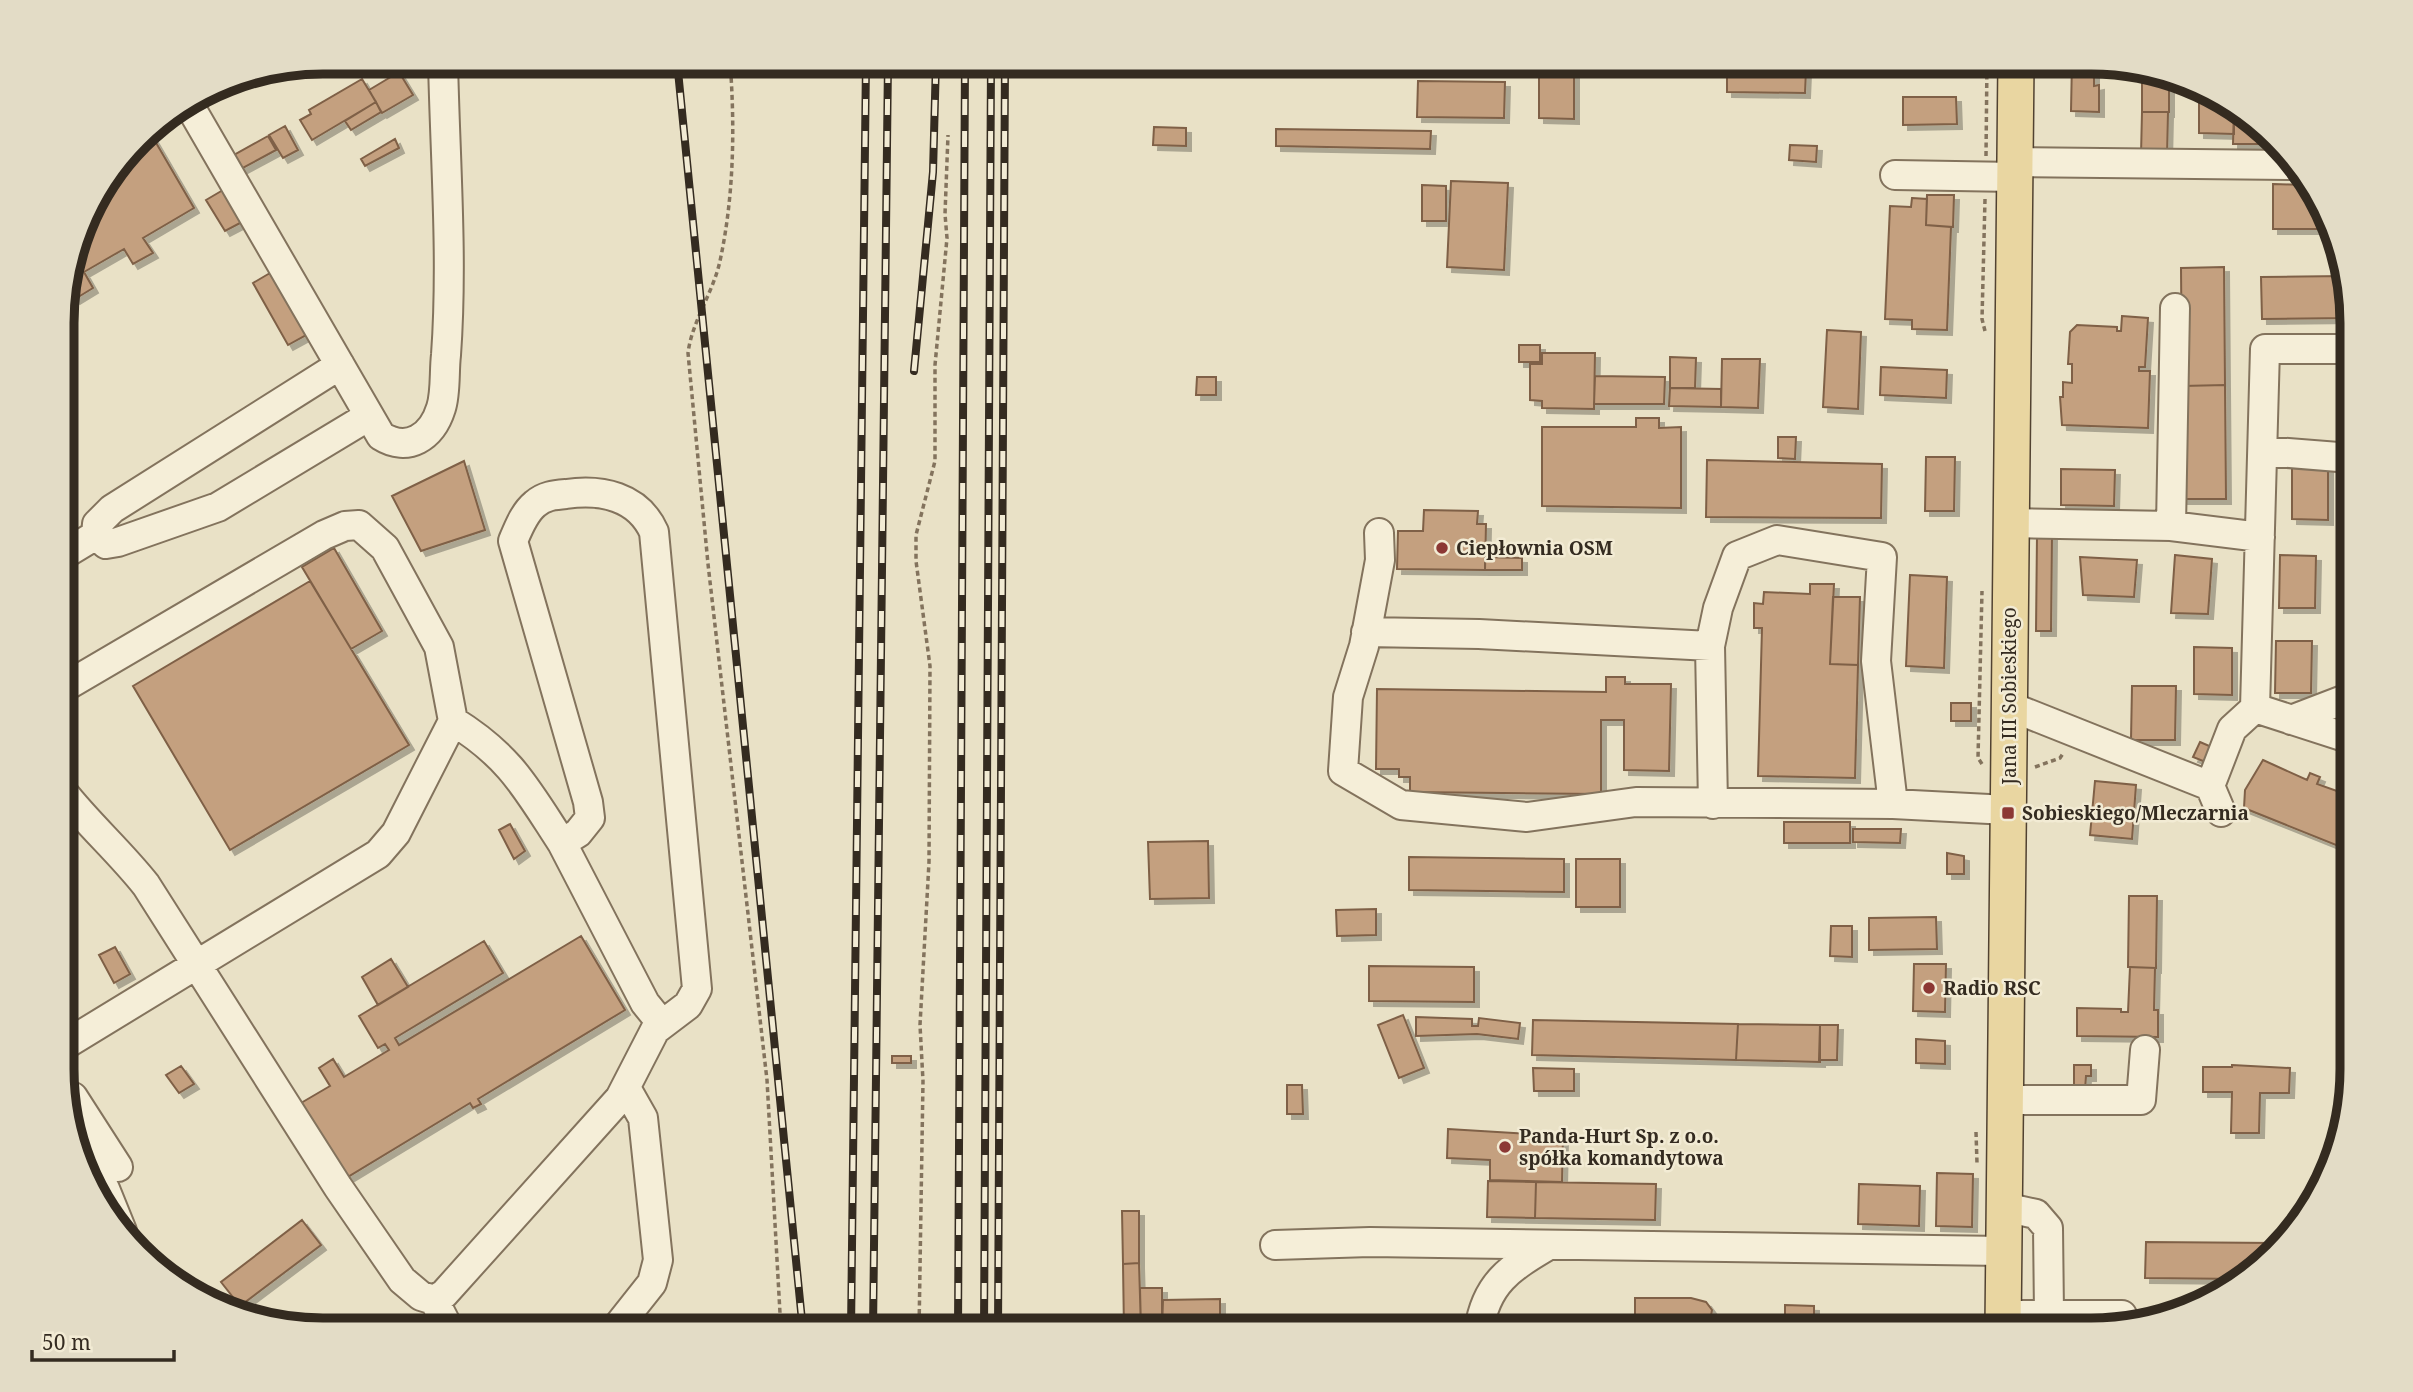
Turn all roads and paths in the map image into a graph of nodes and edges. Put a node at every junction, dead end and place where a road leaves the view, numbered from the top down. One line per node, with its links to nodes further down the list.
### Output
1 (443, 74): 12 (lane)
2 (731, 74): 54 (path)
3 (2016, 74): 7 (main road, Jana III Sobieskiego)
4 (192, 110): 11 (lane)
5 (948, 135): 55 (path)
6 (2284, 165): 7 (lane)
7 (2015, 170): 8 (lane); 15 (main road, Jana III Sobieskiego)
8 (1895, 175)
9 (2175, 308): 16 (lane)
10 (2339, 349): 13 (lane)
11 (340, 365): 12 (lane); 18 (lane)
12 (369, 416): 18 (lane)
13 (2263, 451): 14 (lane); 19 (lane)
14 (2339, 456)
15 (2010, 523): 16 (lane); 25 (main road, Jana III Sobieskiego)
16 (2171, 526): 19 (lane)
17 (1379, 533): 21 (lane)
18 (96, 536): 20 (lane)
19 (2259, 537): 26 (lane)
20 (74, 549)
21 (1366, 632): 22 (lane); 30 (lane)
22 (1710, 646): 30 (lane); 31 (lane)
23 (74, 682): 28 (lane)
24 (2340, 701): 27 (lane)
25 (2009, 706): 26 (lane); 33 (main road, Jana III Sobieskiego)
26 (2255, 708): 27 (lane)
27 (2291, 720): 29 (lane)
28 (453, 721): 34 (lane); 35 (lane)
29 (2340, 735)
30 (1713, 804): 31 (lane)
31 (1894, 804): 33 (lane)
32 (74, 806): 35 (lane)
33 (2008, 810): 40 (main road, Jana III Sobieskiego)
34 (562, 844): 36 (lane); 36 (lane)
35 (197, 964): 37 (lane); 49 (lane)
36 (662, 1024): 39 (lane)
37 (74, 1040)
38 (2145, 1050): 40 (lane)
39 (626, 1088): 49 (lane); 53 (lane)
40 (2005, 1100): 45 (main road, Jana III Sobieskiego)
41 (76, 1102): 42 (lane)
42 (118, 1167)
43 (98, 1179): 44 (lane)
44 (108, 1196)
45 (2004, 1207): 48 (main road, Jana III Sobieskiego); 50 (lane)
46 (1275, 1245): 47 (lane)
47 (1549, 1245): 48 (lane); 56 (lane)
48 (2003, 1251): 57 (main road, Jana III Sobieskiego)
49 (434, 1300): 52 (lane)
50 (2049, 1314): 51 (lane); 58 (lane)
51 (2122, 1316)
52 (443, 1318)
53 (624, 1318)
54 (780, 1318)
55 (919, 1318)
56 (1481, 1318)
57 (2003, 1318)
58 (2026, 1318)

